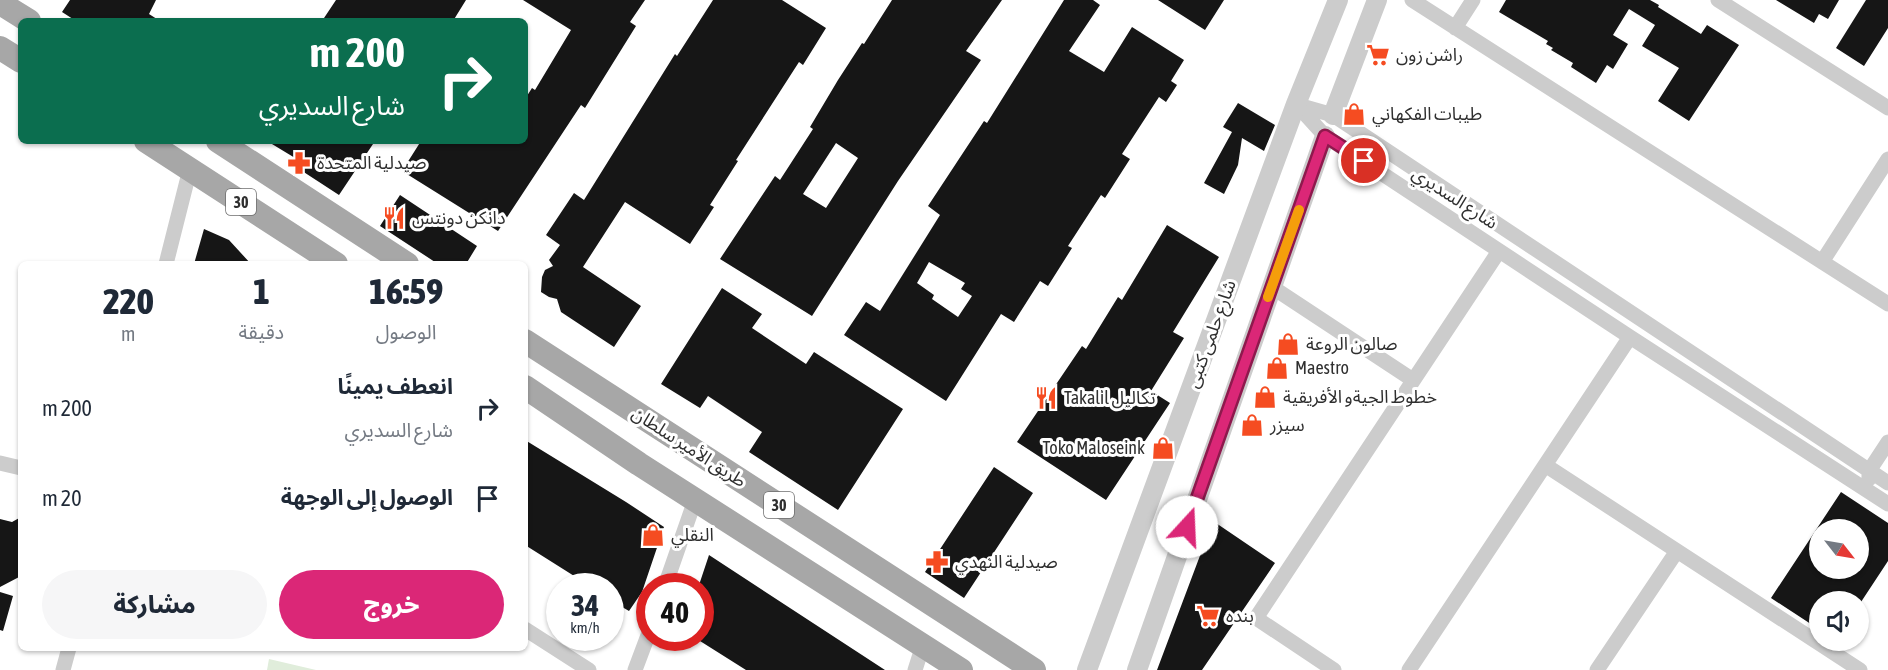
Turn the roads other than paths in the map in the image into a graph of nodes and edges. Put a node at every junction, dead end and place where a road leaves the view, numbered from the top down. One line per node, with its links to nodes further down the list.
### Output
1 (1338, 0): 11 (street, شارع حلمى كتبى)
2 (1377, 0): 13 (street)
3 (1412, 0): 8 (street)
4 (1473, 0): 8 (street)
5 (1718, 0): 12 (street)
6 (0, 3): 7 (main road)
7 (24, 18)
8 (1455, 28): 23 (street)
9 (0, 48): 10 (main road)
10 (18, 59)
11 (1296, 104): 13 (street, شارع السديري); 14 (street, شارع السديري); 51 (street, شارع حلمى كتبى)
12 (1888, 108)
13 (1333, 115): 14 (street); 34 (street, شارع السديري)
14 (1325, 136): 19 (street, شارع السديري); 24 (street)
15 (151, 144): 18 (main road, 30)
16 (223, 144): 22 (main road, 30)
17 (1888, 159): 23 (street)
18 (190, 169): 20 (street); 21 (main road, 30)
19 (1499, 250): 26 (street, شارع السديري); 28 (street)
20 (167, 261)
21 (331, 261)
22 (402, 261)
23 (1822, 262): 25 (street)
24 (1272, 287): 28 (street); 52 (street)
25 (1888, 304)
26 (1630, 337): 32 (street); 36 (street, شارع السديري)
27 (528, 343): 50 (main road, طريق الأمير سلطان / 30)
28 (1413, 380): 53 (street)
29 (528, 389): 37 (main road, 30)
30 (1888, 442): 34 (street)
31 (0, 463): 33 (street)
32 (1545, 465): 39 (street); 54 (street)
33 (18, 467)
34 (1869, 471): 35 (street, شارع السديري); 36 (street)
35 (1888, 483): 36 (street)
36 (1869, 491): 38 (street, شارع السديري)
37 (695, 500): 40 (street); 42 (main road, 30)
38 (1888, 504)
39 (1677, 551): 55 (street); 56 (street)
40 (670, 573)
41 (528, 630): 46 (street)
42 (922, 645): 48 (street); 49 (main road, 30)
43 (68, 651): 45 (street)
44 (642, 651): 47 (street)
45 (63, 670)
46 (589, 670)
47 (635, 670)
48 (915, 670)
49 (961, 670)
50 (1034, 670)
51 (1088, 670)
52 (1137, 670)
53 (1334, 670)
54 (1410, 670)
55 (1597, 670)
56 (1860, 670)

